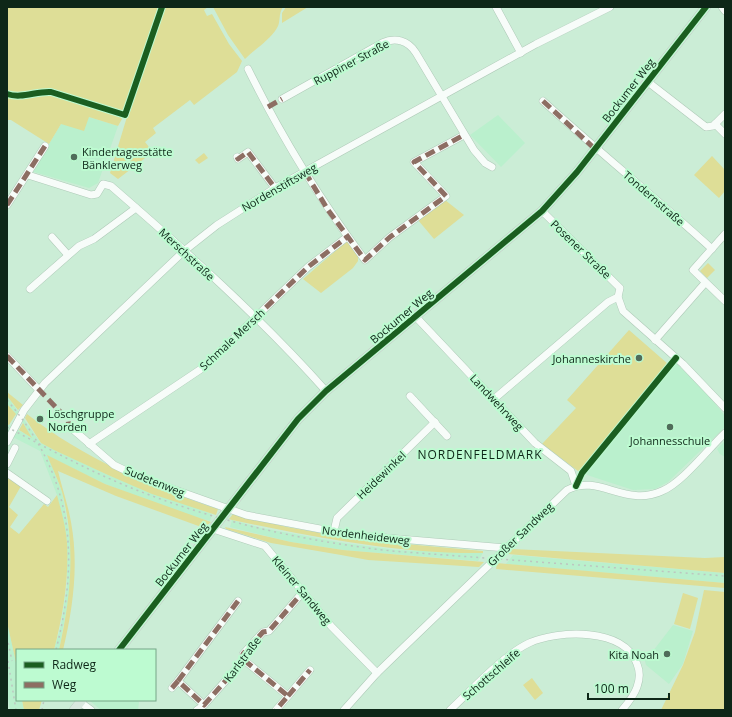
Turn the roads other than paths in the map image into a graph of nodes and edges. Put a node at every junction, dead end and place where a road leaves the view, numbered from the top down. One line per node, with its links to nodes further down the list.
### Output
1 (496, 7): 6 (street)
2 (610, 7): 6 (street, Nordenstiftsweg)
3 (706, 7): 8 (main road, Bockumer Weg)
4 (722, 7): 5 (street)
5 (725, 11)
6 (521, 52): 9 (street, Nordenstiftsweg)
7 (248, 68): 20 (street)
8 (648, 82): 13 (street); 17 (main road, Bockumer Weg)
9 (442, 96): 10 (street, Ruppiner Straße); 15 (street, Ruppiner Straße); 20 (street, Nordenstiftsweg)
10 (282, 99)
11 (543, 101): 17 (street, Tondernstraße)
12 (725, 114): 13 (street)
13 (715, 124): 14 (street)
14 (725, 134)
15 (464, 135): 19 (street, Ruppiner Straße); 27 (street)
16 (45, 146): 21 (street)
17 (595, 149): 25 (main road, Bockumer Weg); 29 (street, Tondernstraße)
18 (236, 157): 22 (street)
19 (492, 167)
20 (305, 172): 22 (street, Nordenstiftsweg); 27 (street)
21 (28, 174): 23 (street); 24 (street, Merschstraße)
22 (275, 188): 30 (street, Nordenstiftsweg)
23 (7, 205)
24 (136, 208): 30 (street, Merschstraße); 31 (street)
25 (542, 211): 34 (street, Posener Straße); 36 (main road, Bockumer Weg)
26 (725, 234): 29 (street)
27 (347, 236): 37 (street, Schmale Mersch)
28 (52, 237): 31 (street)
29 (712, 249): 32 (street)
30 (184, 251): 37 (street, Merschstraße); 40 (street, Nordenstiftsweg)
31 (68, 255): 33 (street)
32 (705, 283): 35 (street); 38 (street)
33 (30, 289)
34 (618, 297): 38 (street); 43 (street)
35 (725, 301)
36 (416, 317): 41 (main road, Bockumer Weg); 43 (street, Landwehrweg)
37 (255, 318): 41 (street, Merschstraße); 50 (street, Schmale Mersch)
38 (655, 340): 44 (street)
39 (7, 356): 40 (street)
40 (39, 390): 49 (street, Nordenstiftsweg)
41 (326, 392): 56 (main road, Bockumer Weg)
42 (410, 396): 45 (street)
43 (494, 399): 54 (street, Landwehrweg)
44 (725, 408)
45 (435, 422): 48 (street); 58 (street, Heidewinkel)
46 (69, 426): 50 (street, Sudetenweg)
47 (725, 433): 54 (street)
48 (448, 436)
49 (7, 442)
50 (89, 444): 56 (street, Sudetenweg)
51 (15, 448): 52 (street)
52 (7, 464)
53 (7, 473): 55 (street)
54 (576, 486): 59 (street, Großer Sandweg)
55 (47, 502)
56 (229, 509): 57 (main road, Bockumer Weg); 58 (street, Nordenheideweg)
57 (213, 529): 60 (street, Kleiner Sandweg); 62 (main road, Bockumer Weg)
58 (334, 531): 59 (street, Nordenheideweg)
59 (506, 548): 65 (street, Großer Sandweg)
60 (303, 592): 63 (street, Karlstraße); 65 (street, Kleiner Sandweg)
61 (238, 601): 66 (street)
62 (120, 649)
63 (244, 660): 68 (street); 70 (street, Karlstraße)
64 (310, 670): 68 (street)
65 (377, 673): 75 (street, Großer Sandweg)
66 (178, 681): 67 (street); 70 (street)
67 (172, 688)
68 (288, 696): 74 (street)
69 (81, 701): 71 (main road); 72 (street)
70 (204, 705): 73 (street, Karlstraße)
71 (74, 710)
72 (91, 710)
73 (197, 710)
74 (276, 710)
75 (344, 710)
76 (450, 710): 77 (street, Schottschleife)
77 (622, 710)

